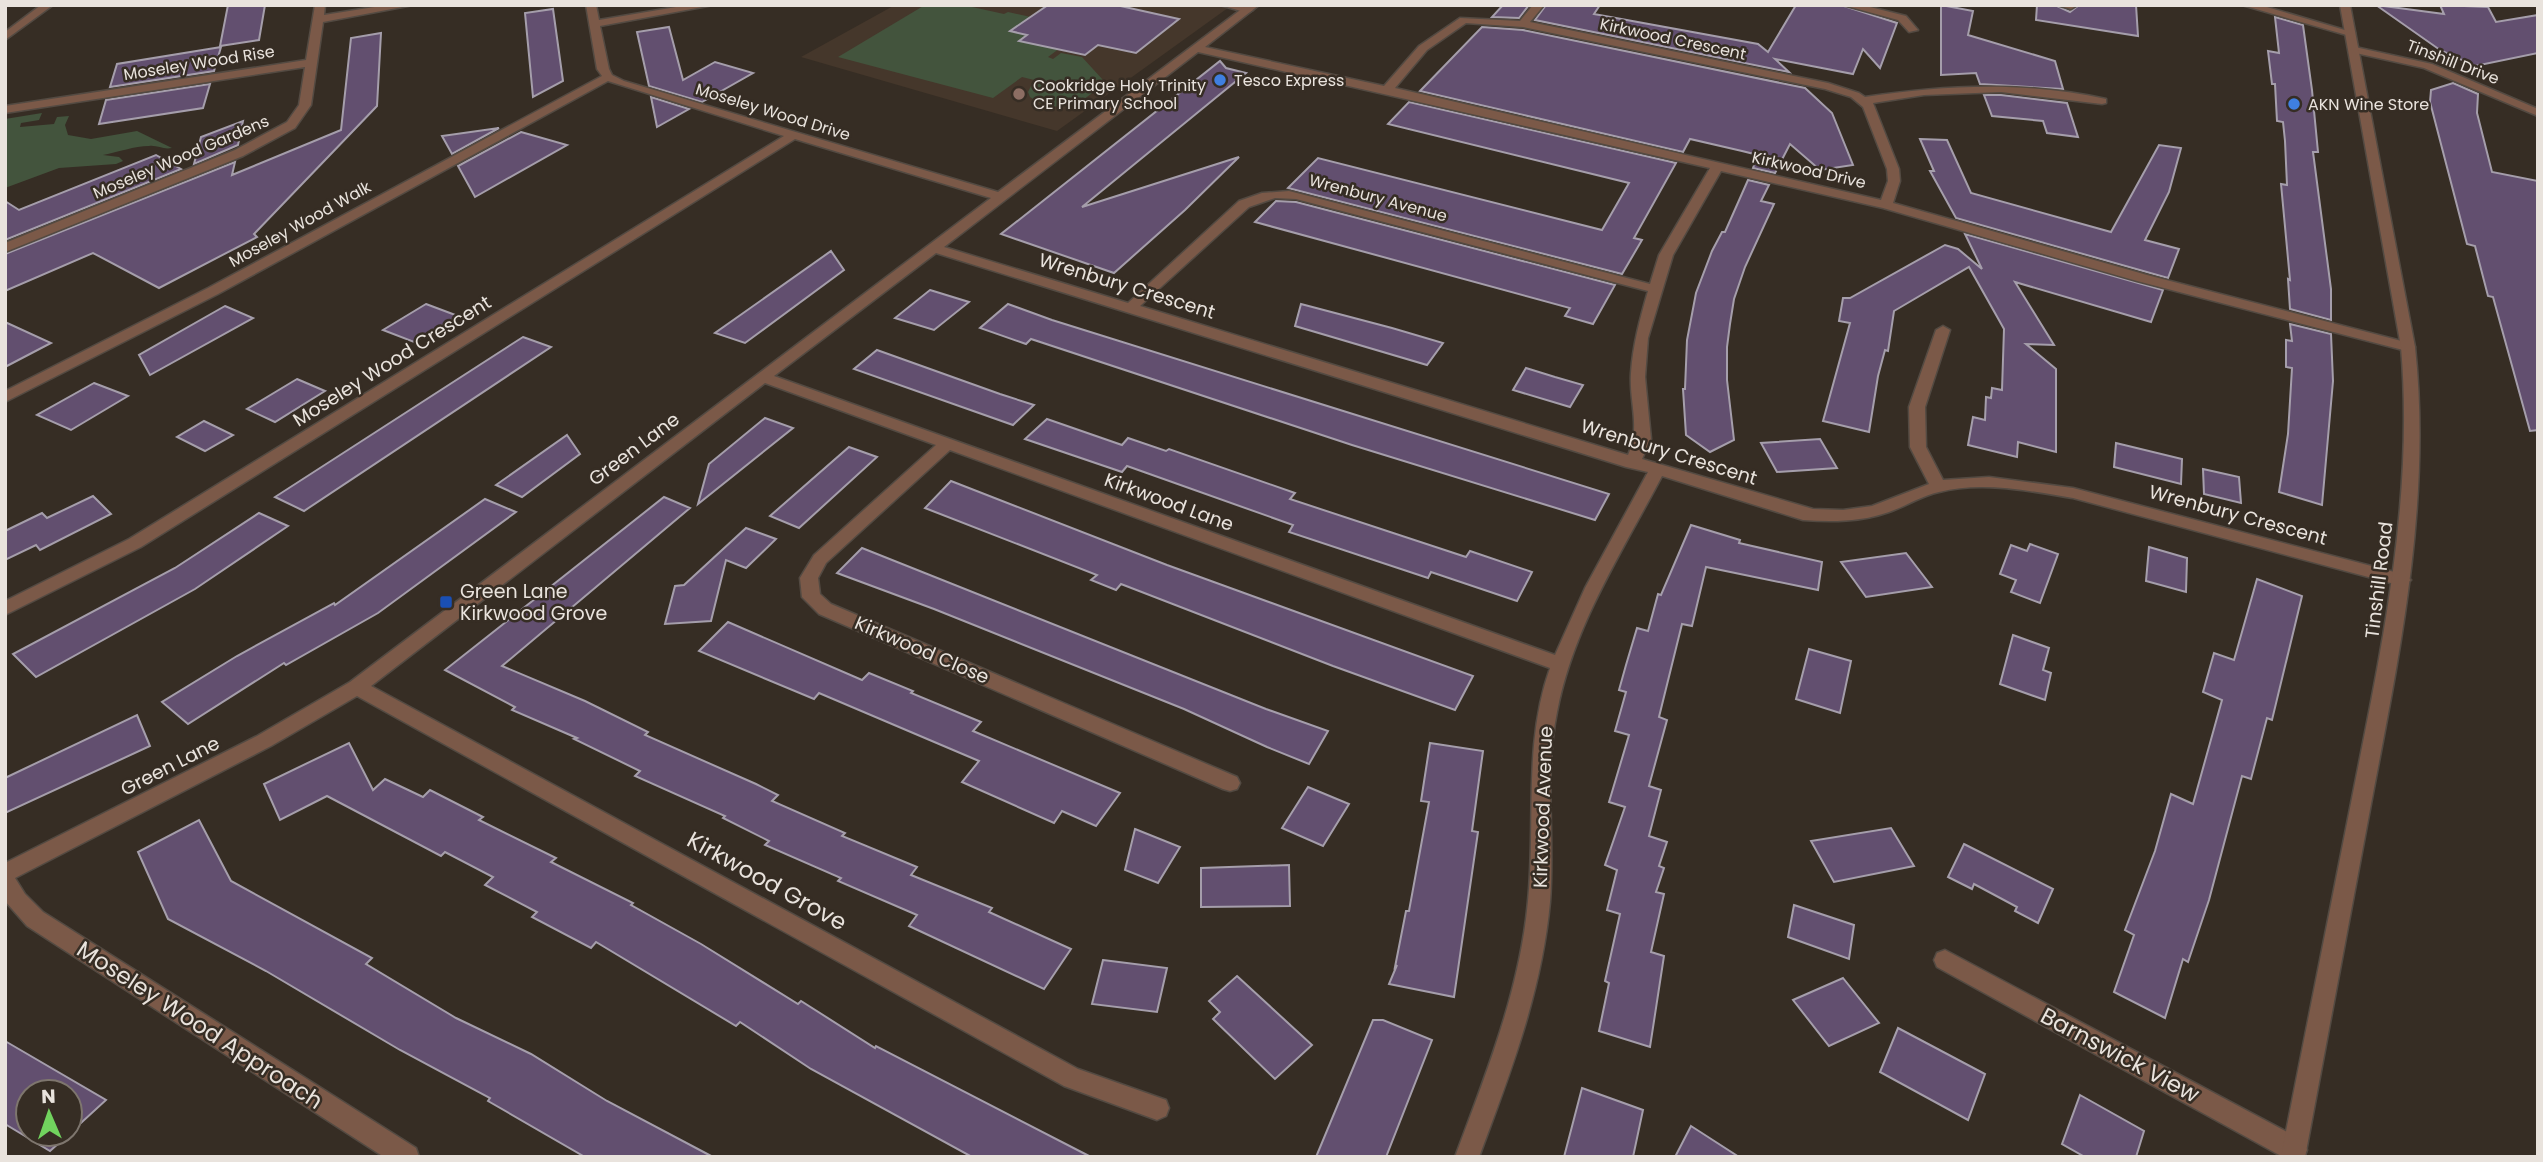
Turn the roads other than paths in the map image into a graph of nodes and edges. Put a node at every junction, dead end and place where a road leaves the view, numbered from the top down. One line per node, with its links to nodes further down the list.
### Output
1 (48, 5): 16 (street)
2 (320, 5): 12 (street, Moseley Wood Gardens)
3 (408, 5): 12 (street)
4 (591, 5): 13 (street)
5 (708, 5): 13 (street)
6 (1224, 5): 11 (lane)
7 (1539, 5): 14 (street)
8 (1849, 5): 15 (street)
9 (2247, 5): 17 (street, Tinshill Drive)
10 (2345, 5): 17 (street, Tinshill Road)
11 (1251, 8): 18 (street, Green Lane)
12 (319, 19): 19 (street, Moseley Wood Gardens)
13 (595, 24): 20 (street)
14 (1523, 24): 21 (street, Kirkwood Crescent); 22 (street, Kirkwood Crescent)
15 (1913, 30)
16 (5, 37)
17 (2352, 41): 25 (street, Tinshill Drive); 35 (street, Tinshill Road)
18 (1198, 49): 21 (street, Kirkwood Drive); 28 (street, Green Lane)
19 (313, 62): 24 (street, Moseley Wood Rise); 30 (street, Moseley Wood Gardens)
20 (608, 77): 26 (street, Moseley Wood Drive); 37 (street, Moseley Wood Walk)
21 (1387, 90): 27 (street, Kirkwood Drive)
22 (1864, 100): 23 (street); 29 (street)
23 (2102, 101)
24 (5, 110)
25 (2538, 113)
26 (793, 135): 28 (street, Moseley Wood Drive); 43 (street, Moseley Wood Crescent)
27 (1717, 167): 29 (street, Kirkwood Drive); 32 (street)
28 (1000, 197): 31 (street, Green Lane)
29 (1886, 205): 35 (street, Kirkwood Drive)
30 (5, 248)
31 (934, 248): 33 (street, Wrenbury Crescent); 36 (street, Green Lane)
32 (1655, 289): 33 (street, Wrenbury Avenue); 39 (street)
33 (1129, 309): 39 (street, Wrenbury Crescent)
34 (1943, 330): 41 (street)
35 (2408, 347): 42 (street, Tinshill Road)
36 (763, 377): 38 (street, Kirkwood Lane); 45 (street, Green Lane)
37 (5, 397)
38 (947, 443): 44 (street, Kirkwood Lane); 46 (street, Kirkwood Close)
39 (1632, 464): 40 (street, Wrenbury Crescent)
40 (1657, 471): 41 (street, Wrenbury Crescent); 44 (street, Kirkwood Avenue)
41 (1938, 486): 42 (street, Wrenbury Crescent)
42 (2402, 580): 51 (street, Tinshill Road)
43 (5, 609)
44 (1561, 665): 53 (street, Kirkwood Avenue)
45 (357, 687): 47 (street, Green Lane); 50 (street, Kirkwood Grove)
46 (1230, 783)
47 (5, 873)
48 (5, 881): 52 (street, Moseley Wood Approach)
49 (1945, 960): 51 (street, Barnswick View)
50 (1157, 1108)
51 (2294, 1153)
52 (407, 1157)
53 (1467, 1157)

